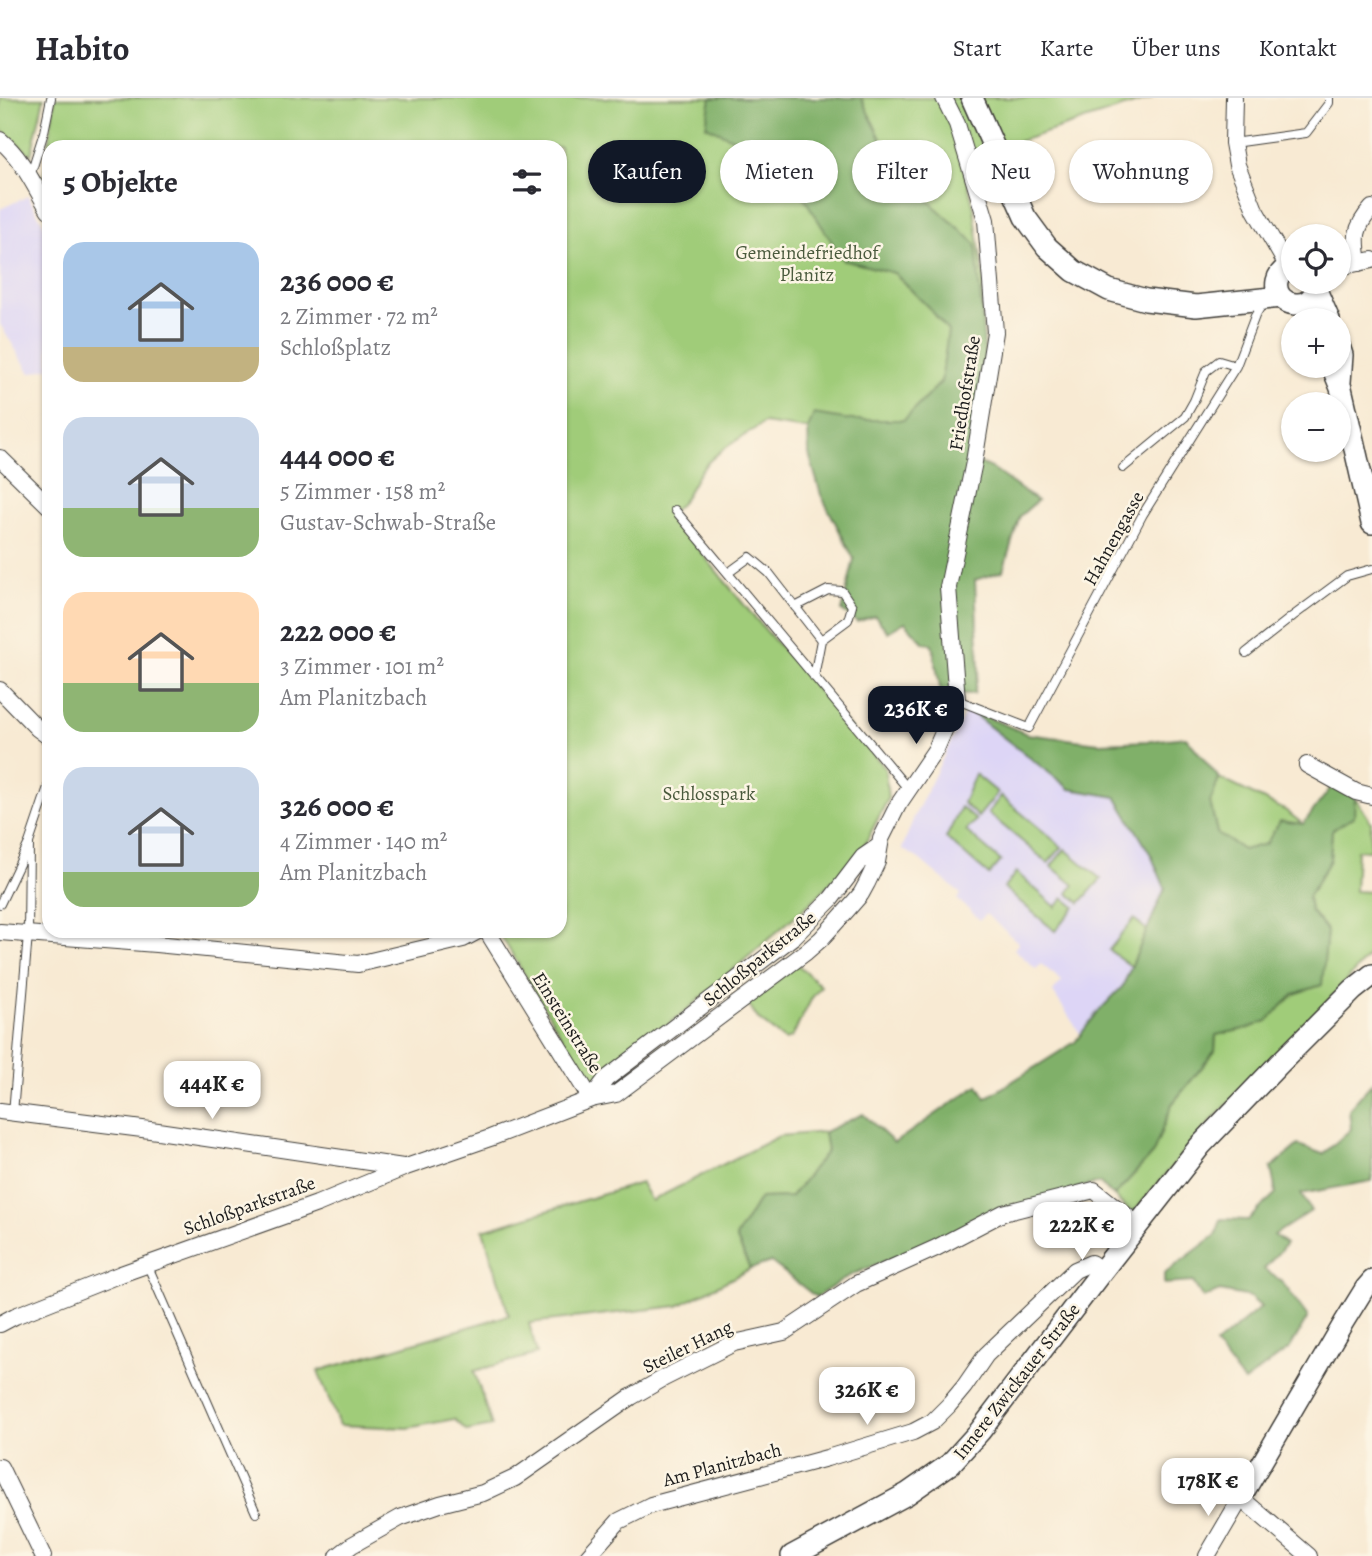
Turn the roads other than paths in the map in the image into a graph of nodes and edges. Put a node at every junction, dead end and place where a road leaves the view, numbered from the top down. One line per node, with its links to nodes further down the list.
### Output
1 (51, 98): 8 (lane)
2 (944, 98): 30 (street, Friedhofstraße)
3 (972, 98): 14 (main road)
4 (1234, 98): 7 (street)
5 (1328, 98): 7 (lane)
6 (0, 140): 8 (street)
7 (1233, 143): 11 (street)
8 (30, 176): 9 (street)
9 (42, 198)
10 (1372, 208): 12 (street)
11 (1281, 250)
12 (1366, 262)
13 (1281, 274): 14 (main road)
14 (1273, 298): 15 (main road); 16 (lane, Hahnengasse)
15 (1313, 299)
16 (1236, 366): 19 (lane); 30 (lane, Hahnengasse)
17 (1337, 378): 22 (main road)
18 (0, 458): 20 (street)
19 (1123, 468)
20 (42, 499)
21 (675, 510): 24 (lane)
22 (1372, 523)
23 (1372, 569): 27 (lane)
24 (729, 573): 25 (lane); 28 (lane)
25 (795, 607): 26 (lane); 26 (lane)
26 (821, 640): 28 (lane)
27 (1246, 653)
28 (814, 677): 33 (lane)
29 (0, 691): 31 (street)
30 (957, 699): 33 (street, Schloßparkstraße)
31 (42, 732)
32 (1307, 765): 34 (street)
33 (909, 790): 45 (street, Schloßparkstraße)
34 (1372, 796)
35 (42, 805): 36 (lane)
36 (29, 843): 37 (lane); 39 (lane)
37 (0, 904)
38 (0, 932): 39 (street)
39 (28, 934): 40 (street); 46 (lane)
40 (42, 935)
41 (75, 938): 42 (street)
42 (465, 938)
43 (491, 938): 45 (street, Einsteinstraße)
44 (1372, 975): 48 (main road, Innere Zwickauer Straße)
45 (591, 1099): 47 (street, Schloßparkstraße)
46 (6, 1112): 47 (street)
47 (406, 1167): 49 (street, Schloßparkstraße)
48 (1138, 1225): 50 (main road, Innere Zwickauer Straße); 57 (street, Steiler Hang)
49 (147, 1264): 52 (street, Schloßparkstraße); 55 (lane)
50 (1102, 1271): 58 (street, Am Planitzbach); 59 (main road, Innere Zwickauer Straße)
51 (1372, 1280): 54 (street)
52 (0, 1324)
53 (0, 1468): 56 (street)
54 (1241, 1498): 60 (street); 61 (street)
55 (256, 1513)
56 (43, 1556)
57 (338, 1556)
58 (588, 1556)
59 (792, 1556)
60 (1207, 1556)
61 (1309, 1556)

